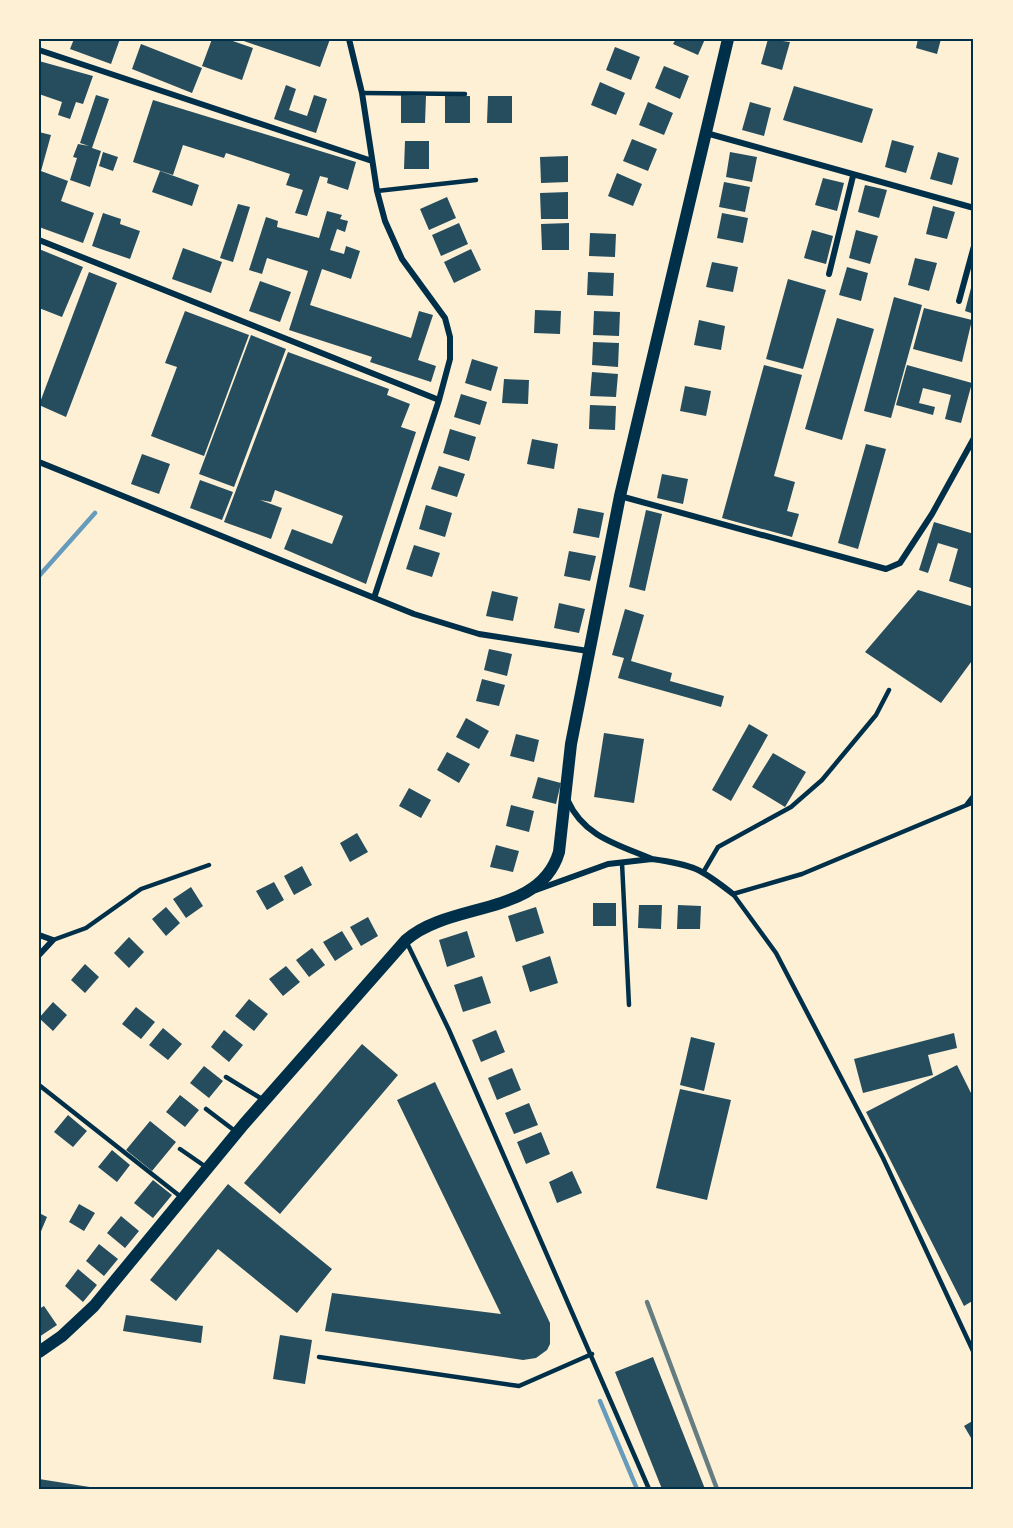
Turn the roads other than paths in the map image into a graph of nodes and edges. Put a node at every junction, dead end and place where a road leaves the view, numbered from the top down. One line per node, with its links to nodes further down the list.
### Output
1 (349, 39): 4 (street)
2 (728, 39): 6 (main road)
3 (39, 50): 7 (street)
4 (362, 93): 5 (lane); 7 (street)
5 (465, 94)
6 (704, 132): 8 (street); 19 (main road)
7 (372, 161): 10 (street)
8 (853, 176): 11 (street); 14 (street)
9 (476, 180): 10 (lane)
10 (377, 191): 16 (street)
11 (974, 208)
12 (39, 240): 16 (street)
13 (974, 246): 15 (street)
14 (829, 274)
15 (958, 301)
16 (439, 400): 20 (street)
17 (974, 438): 19 (street)
18 (39, 462): 20 (street)
19 (620, 496): 21 (main road)
20 (374, 598): 21 (street)
21 (588, 651): 23 (main road)
22 (889, 690): 30 (lane)
23 (565, 795): 27 (street); 32 (main road)
24 (974, 795): 26 (lane)
25 (974, 802): 26 (lane)
26 (967, 804): 31 (lane)
27 (652, 859): 28 (street); 30 (street)
28 (622, 863): 32 (street); 37 (lane)
29 (209, 865): 34 (lane)
30 (704, 871): 31 (street)
31 (733, 894): 47 (lane)
32 (522, 895): 35 (main road)
33 (39, 935): 34 (street)
34 (53, 940): 36 (street)
35 (406, 940): 40 (main road); 48 (lane)
36 (39, 955)
37 (629, 1005)
38 (226, 1077): 40 (lane)
39 (39, 1085): 45 (lane)
40 (265, 1101): 42 (main road)
41 (206, 1109): 42 (lane)
42 (237, 1132): 44 (main road)
43 (180, 1149): 44 (lane)
44 (208, 1168): 45 (main road)
45 (183, 1198): 46 (main road)
46 (39, 1352)
47 (974, 1353)
48 (592, 1354): 49 (lane); 50 (lane)
49 (319, 1357)
50 (649, 1489)

